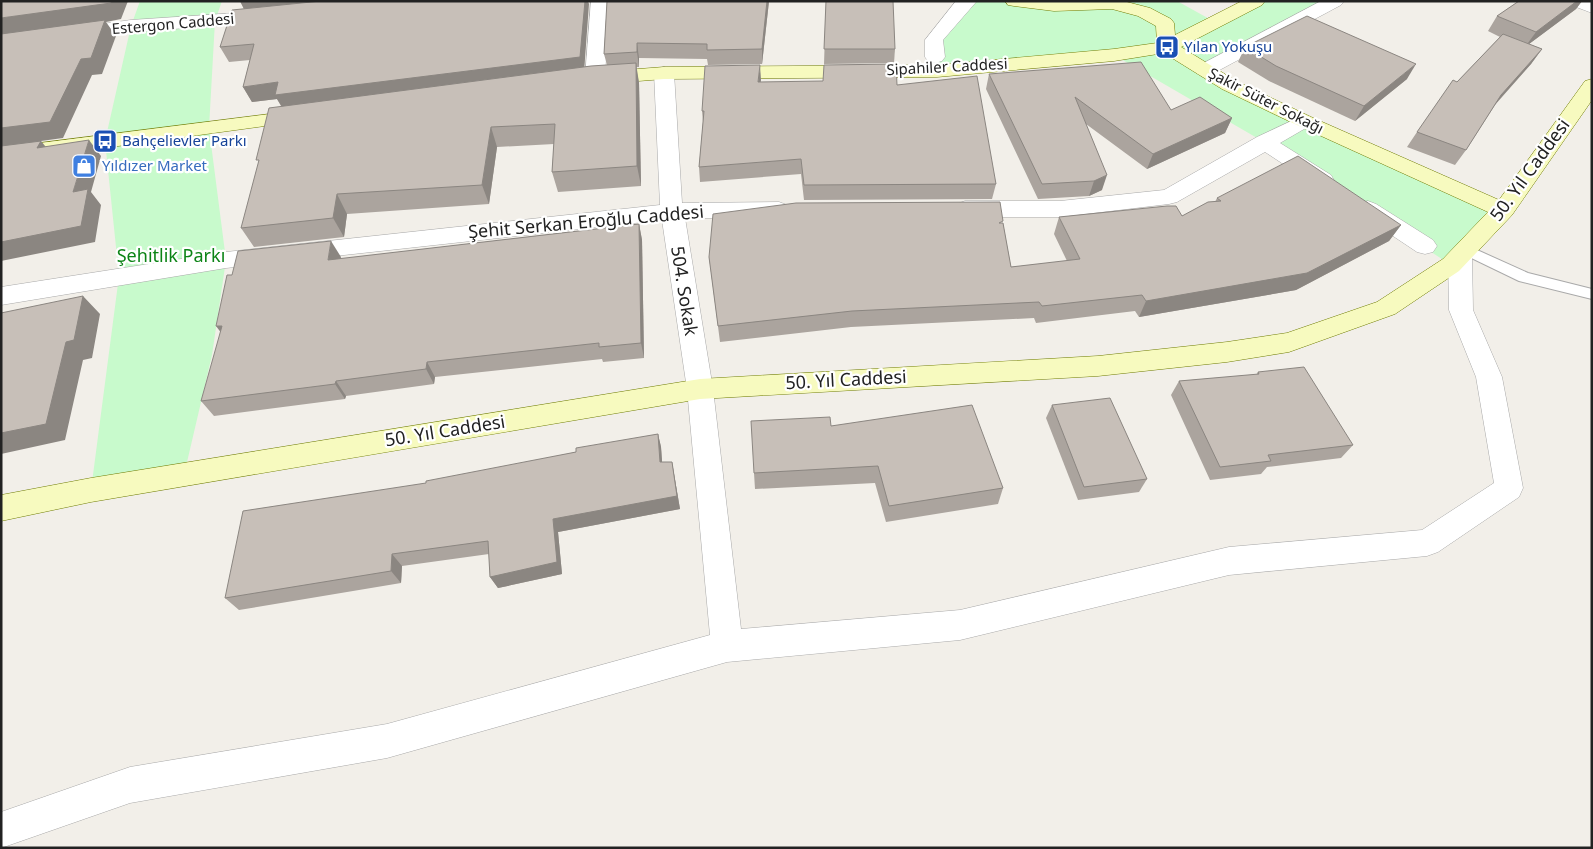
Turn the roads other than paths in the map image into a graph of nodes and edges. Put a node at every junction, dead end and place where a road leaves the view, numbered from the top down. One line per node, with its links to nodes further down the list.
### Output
1 (600, 1): 14 (street)
2 (968, 1): 11 (street)
3 (1014, 1): 10 (main road)
4 (1256, 1): 10 (main road, Sipahiler Caddesi)
5 (1335, 1): 12 (street)
6 (1577, 1): 7 (street)
7 (1592, 8)
8 (282, 14): 9 (street, Estergon Caddesi)
9 (1, 44)
10 (1167, 47): 12 (main road, Şakir Süter Sokağı); 13 (main road, Sipahiler Caddesi)
11 (935, 57)
12 (1204, 70): 18 (main road, Şakir Süter Sokağı)
13 (664, 73): 14 (main road, Sipahiler Caddesi); 24 (street, 504. Sokak)
14 (595, 78): 15 (main road, Sipahiler Caddesi)
15 (576, 81)
16 (1592, 85): 23 (main road, 50. Yıl Caddesi)
17 (318, 114): 20 (main road)
18 (1304, 121): 19 (street); 23 (main road, Şakir Süter Sokağı)
19 (1264, 142): 21 (street); 25 (street)
20 (1, 155)
21 (943, 209)
22 (798, 210): 24 (street, Şehit Serkan Eroğlu Caddesi)
23 (1504, 210): 26 (main road, 50. Yıl Caddesi)
24 (672, 211): 28 (street, Şehit Serkan Eroğlu Caddesi); 29 (street, 504. Sokak)
25 (1425, 246)
26 (1463, 253): 27 (lane); 29 (main road, 50. Yıl Caddesi); 31 (street)
27 (1592, 294)
28 (1, 296)
29 (700, 389): 30 (main road, 50. Yıl Caddesi); 31 (street, 504. Sokak)
30 (1, 508)
31 (727, 646): 32 (street)
32 (1, 830)

